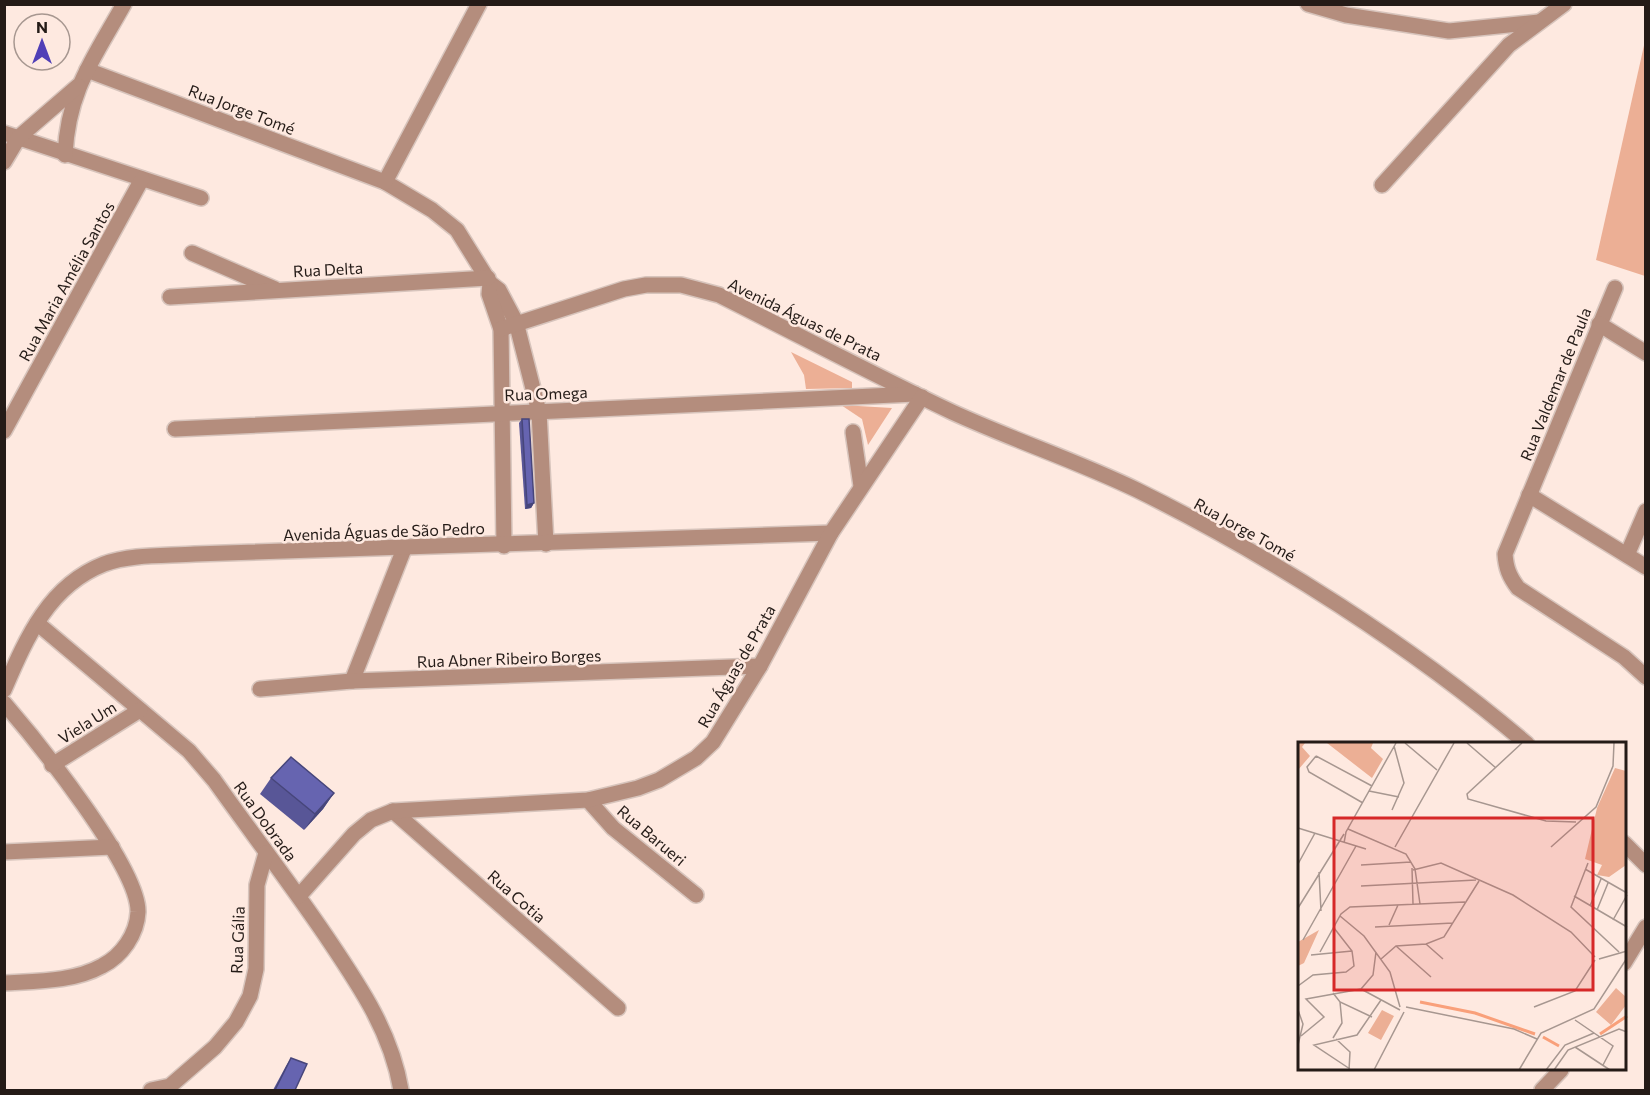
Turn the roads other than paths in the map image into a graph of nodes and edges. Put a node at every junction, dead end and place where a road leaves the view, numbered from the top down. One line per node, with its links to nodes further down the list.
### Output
1 (124, 4): 6 (street)
2 (479, 4): 12 (street)
3 (1308, 4): 5 (street)
4 (1564, 4): 5 (street)
5 (1540, 22): 13 (street)
6 (87, 70): 7 (street); 12 (street, Rua Jorge Tomé)
7 (78, 86): 8 (street); 9 (street)
8 (12, 135): 9 (street); 10 (street)
9 (65, 154): 11 (street)
10 (4, 162)
11 (142, 179): 14 (street); 28 (street, Rua Maria Amélia Santos)
12 (385, 182): 16 (street)
13 (1382, 185)
14 (201, 198)
15 (192, 253): 18 (street)
16 (489, 281): 18 (street, Rua Delta); 20 (street); 22 (street)
17 (1615, 288): 21 (street, Rua Valdemar de Paula)
18 (278, 290): 19 (street, Rua Delta)
19 (170, 297)
20 (516, 322): 22 (street, Avenida Águas de Prata); 24 (street, Avenida Águas de Prata); 25 (street)
21 (1599, 324): 23 (street); 31 (street, Rua Valdemar de Paula)
22 (501, 329): 26 (street)
23 (1646, 353)
24 (920, 395): 25 (street, Rua Omega); 30 (street, Rua Águas de Prata); 47 (street, Rua Jorge Tomé)
25 (539, 412): 26 (street, Rua Omega); 34 (street)
26 (500, 413): 27 (street, Rua Omega); 35 (street)
27 (175, 429)
28 (4, 431)
29 (853, 432): 30 (street)
30 (861, 486): 33 (street, Rua Águas de Prata)
31 (1529, 495): 37 (street); 41 (street, Rua Valdemar de Paula)
32 (1646, 512): 37 (street)
33 (831, 533): 34 (street, Avenida Águas de São Pedro); 40 (street, Rua Águas de Prata)
34 (546, 544): 35 (street, Avenida Águas de São Pedro)
35 (504, 546): 36 (street, Avenida Águas de São Pedro)
36 (404, 549): 39 (street, Avenida Águas de São Pedro); 42 (street)
37 (1627, 555): 38 (street)
38 (1646, 567)
39 (37, 623): 44 (street, Avenida Águas de São Pedro); 46 (street, Rua Dobrada)
40 (760, 666): 42 (street, Rua Abner Ribeiro Borges); 49 (street, Rua Águas de Prata)
41 (1646, 677)
42 (352, 681): 43 (street, Rua Abner Ribeiro Borges)
43 (260, 689)
44 (4, 690)
45 (4, 703): 48 (street)
46 (140, 710): 48 (street, Viela Um); 54 (street, Rua Dobrada)
47 (1524, 742)
48 (52, 765): 52 (street)
49 (588, 800): 50 (street, Rua Águas de Prata); 56 (street, Rua Barueri)
50 (393, 811): 57 (street, Rua Águas de Prata); 61 (street, Rua Cotia)
51 (1626, 845): 55 (street)
52 (112, 847): 53 (street); 60 (street)
53 (4, 852)
54 (266, 853): 57 (street, Rua Dobrada); 63 (street, Rua Gália)
55 (1646, 865)
56 (696, 895)
57 (299, 896): 65 (street, Rua Dobrada)
58 (1646, 927): 59 (street)
59 (1626, 960)
60 (4, 983)
61 (618, 1008)
62 (1561, 1071): 66 (street)
63 (175, 1088): 64 (street, Rua Gália)
64 (151, 1090)
65 (401, 1090)
66 (1542, 1090)

